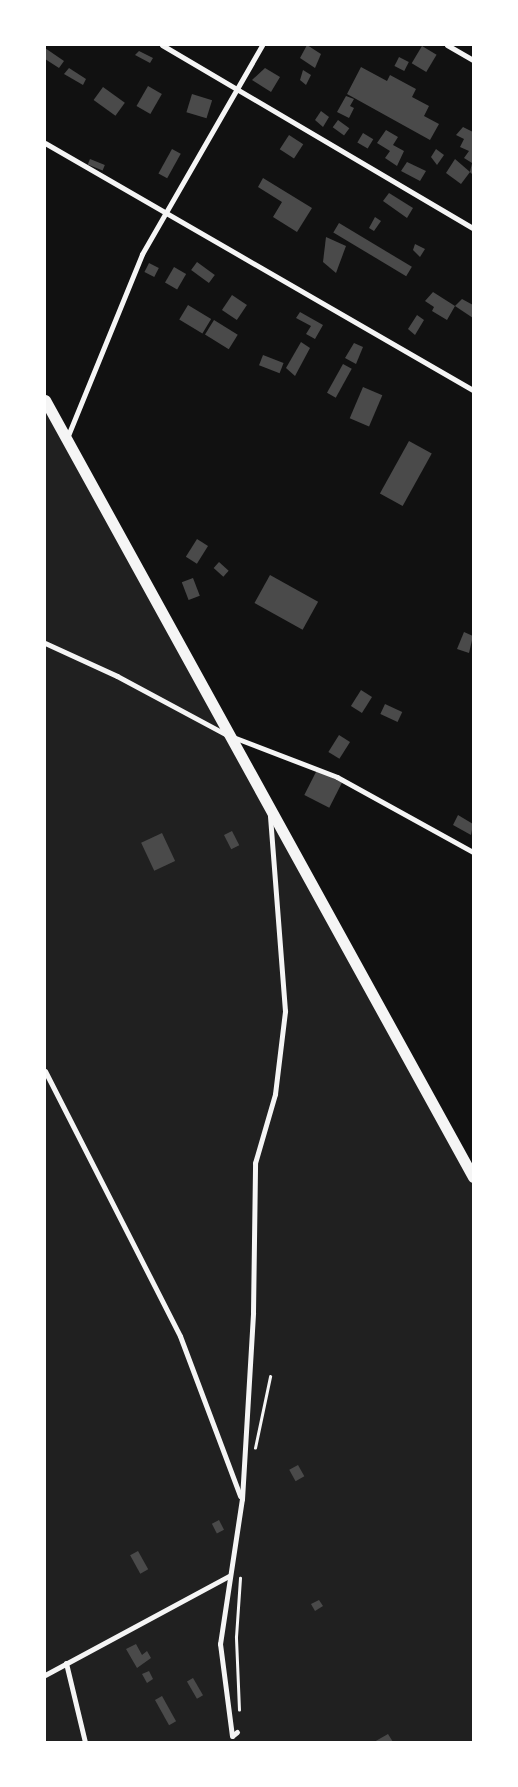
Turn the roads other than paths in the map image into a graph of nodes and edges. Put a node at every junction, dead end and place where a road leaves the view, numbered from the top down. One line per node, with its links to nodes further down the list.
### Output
1 (162, 45): 5 (street)
2 (262, 45): 5 (street)
3 (447, 45): 4 (street)
4 (473, 60)
5 (236, 88): 7 (street); 8 (street)
6 (45, 143): 7 (street)
7 (166, 212): 9 (street); 11 (street)
8 (473, 228)
9 (473, 390)
10 (45, 400): 11 (highway)
11 (66, 439): 13 (highway)
12 (45, 643): 13 (street)
13 (230, 736): 14 (highway); 15 (street)
14 (270, 809): 17 (highway); 18 (street)
15 (473, 852)
16 (45, 1071): 18 (street)
17 (473, 1177)
18 (242, 1499): 19 (street)
19 (229, 1576): 20 (street); 23 (street)
20 (66, 1663): 21 (street); 22 (street)
21 (45, 1674)
22 (86, 1742)
23 (228, 1742)

